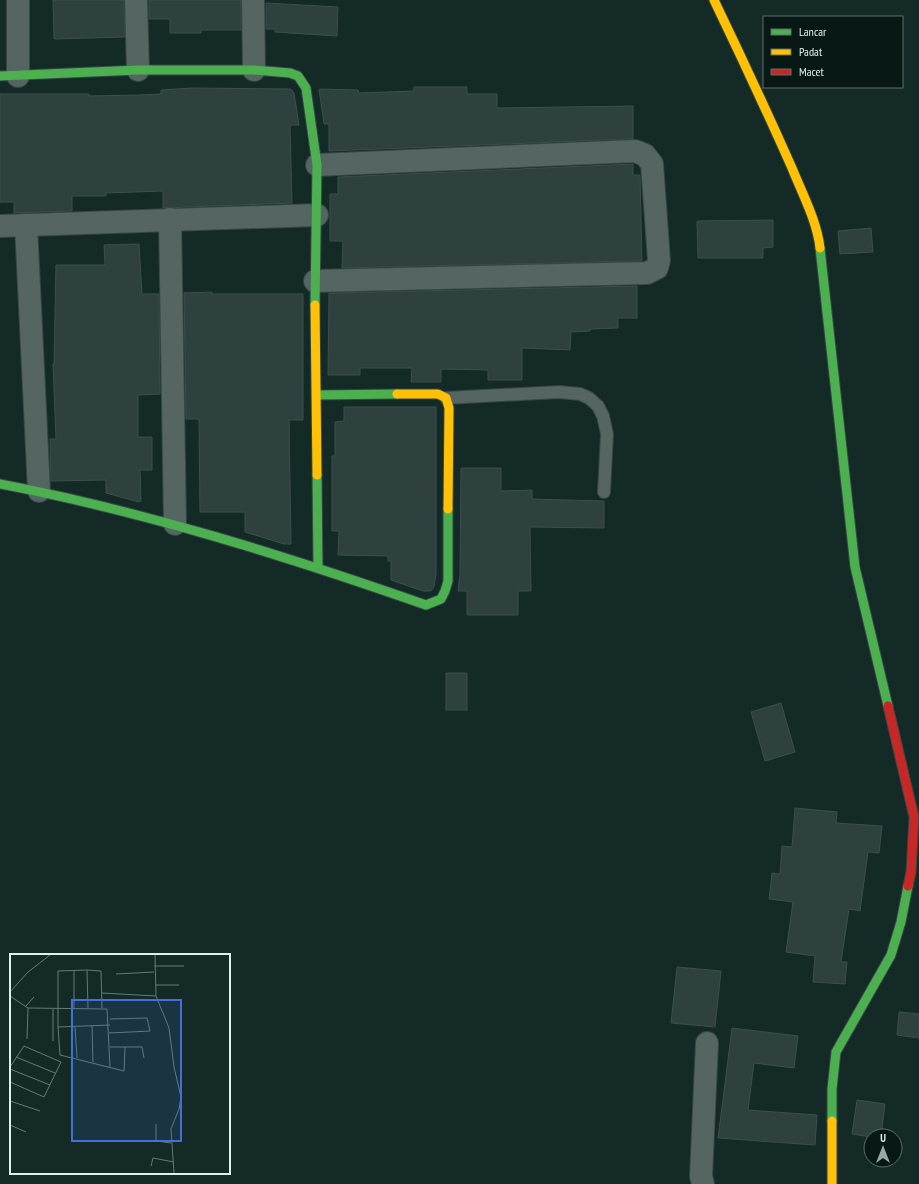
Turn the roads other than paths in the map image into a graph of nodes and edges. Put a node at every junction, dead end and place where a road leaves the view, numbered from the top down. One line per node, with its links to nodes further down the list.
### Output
1 (18, 0): 7 (street)
2 (136, 0): 5 (street)
3 (253, 0): 6 (street)
4 (714, 0): 23 (street)
5 (138, 70): 6 (street); 7 (street)
6 (254, 70): 8 (street)
7 (9, 76)
8 (317, 165): 9 (street); 13 (street)
9 (317, 215): 10 (street); 13 (street)
10 (170, 219): 11 (street); 19 (street)
11 (26, 225): 12 (street); 17 (street)
12 (0, 226)
13 (315, 281): 14 (street)
14 (316, 395): 15 (street); 20 (street)
15 (446, 398): 18 (lane); 20 (street)
16 (0, 484): 17 (street)
17 (39, 491): 19 (street)
18 (604, 492)
19 (175, 524): 20 (street)
20 (318, 567)
21 (707, 1044): 22 (street)
22 (703, 1184)
23 (832, 1184)

